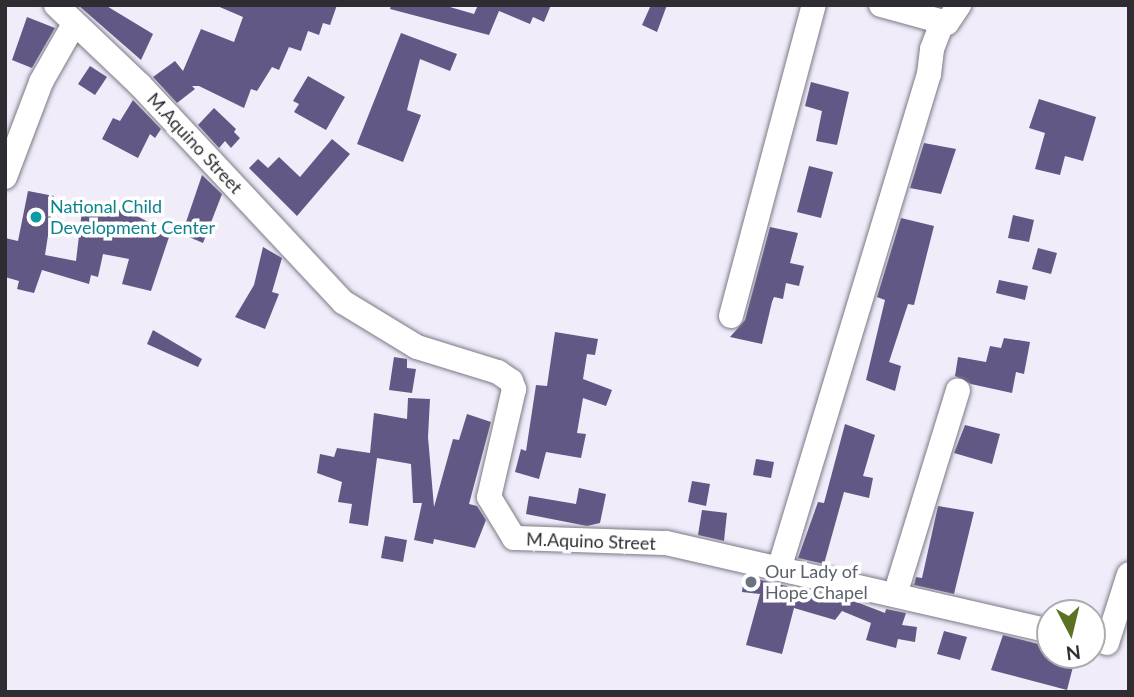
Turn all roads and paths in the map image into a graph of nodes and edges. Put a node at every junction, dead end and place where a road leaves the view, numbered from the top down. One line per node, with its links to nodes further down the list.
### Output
1 (56, 5): 5 (street, M.Aquino Street)
2 (814, 5): 7 (street)
3 (881, 5): 4 (street)
4 (953, 14): 9 (street)
5 (73, 26): 6 (street); 9 (street, M.Aquino Street)
6 (5, 177)
7 (731, 316)
8 (958, 390): 11 (street)
9 (780, 566): 11 (street, M.Aquino Street)
10 (1129, 574): 13 (street)
11 (895, 595): 12 (street, M.Aquino Street)
12 (1036, 628)
13 (1109, 644)

